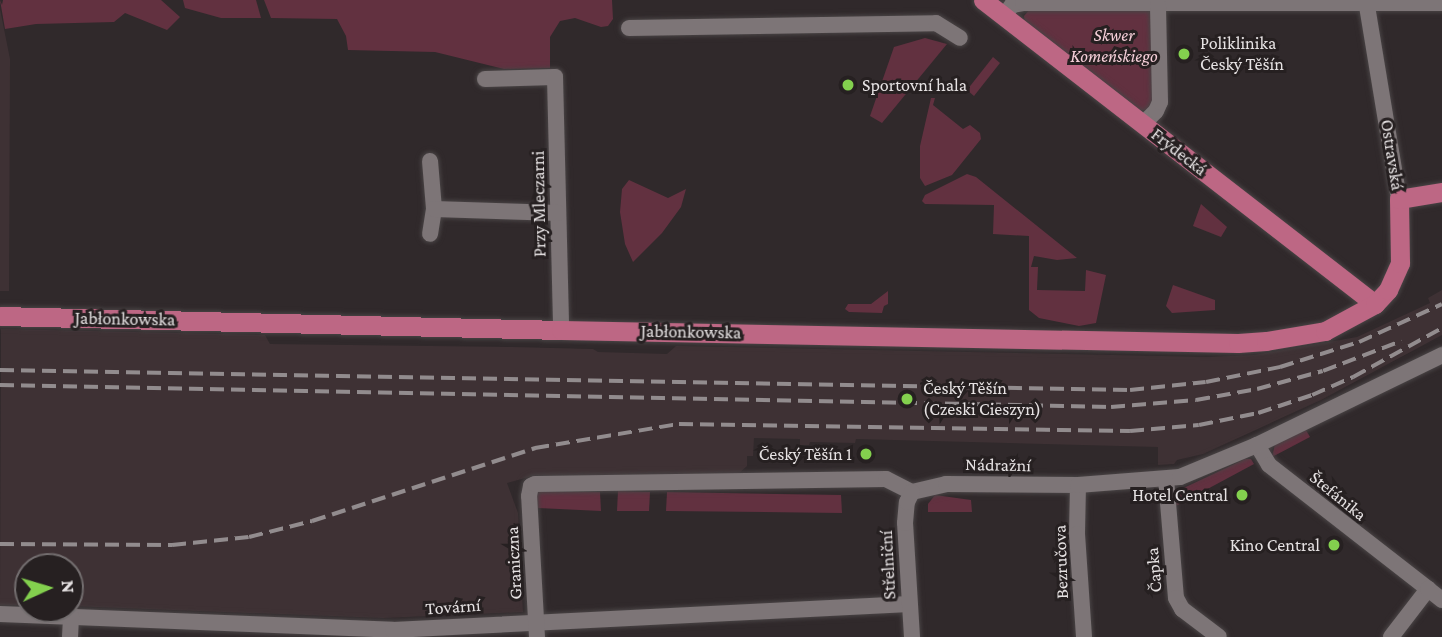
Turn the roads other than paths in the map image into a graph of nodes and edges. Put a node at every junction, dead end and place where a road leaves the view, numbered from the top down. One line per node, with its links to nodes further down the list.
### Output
1 (983, 0): 6 (main road, Frýdecká)
2 (1110, 2): 5 (street); 6 (street)
3 (1362, 3): 4 (street); 5 (street); 13 (street, Ostravská)
4 (1442, 4)
5 (1158, 5): 10 (street)
6 (1004, 16): 10 (main road, Frýdecká)
7 (629, 28): 8 (street)
8 (960, 38)
9 (485, 79): 15 (street, Przy Mleczarni)
10 (1143, 124): 17 (main road, Frýdecká)
11 (430, 161): 14 (street)
12 (1442, 192): 13 (main road)
13 (1399, 199): 17 (main road, Ostravská)
14 (434, 209): 15 (street); 16 (street)
15 (558, 213): 19 (street, Przy Mleczarni)
16 (430, 234)
17 (1375, 304): 19 (main road, Jabłonkowska)
18 (0, 316): 19 (main road, Jabłonkowska)
19 (561, 330)
20 (1439, 358): 21 (street, Nádražní)
21 (1257, 445): 22 (street, Nádražní); 25 (street, Štefánika)
22 (1166, 479): 23 (street, Nádražní); 33 (street, Čapka)
23 (1078, 485): 24 (street, Nádražní); 32 (street, Bezručova)
24 (912, 492): 27 (street, Střelniční); 29 (street, Graniczna)
25 (1428, 589): 26 (street, Štefánika); 34 (street)
26 (1442, 600)
27 (909, 604): 29 (street, Tovární); 31 (street, Střelniční)
28 (84, 617): 30 (street, Tovární)
29 (537, 629): 30 (street, Tovární)
30 (393, 634)
31 (912, 637)
32 (1084, 637)
33 (1219, 637)
34 (1391, 637)

